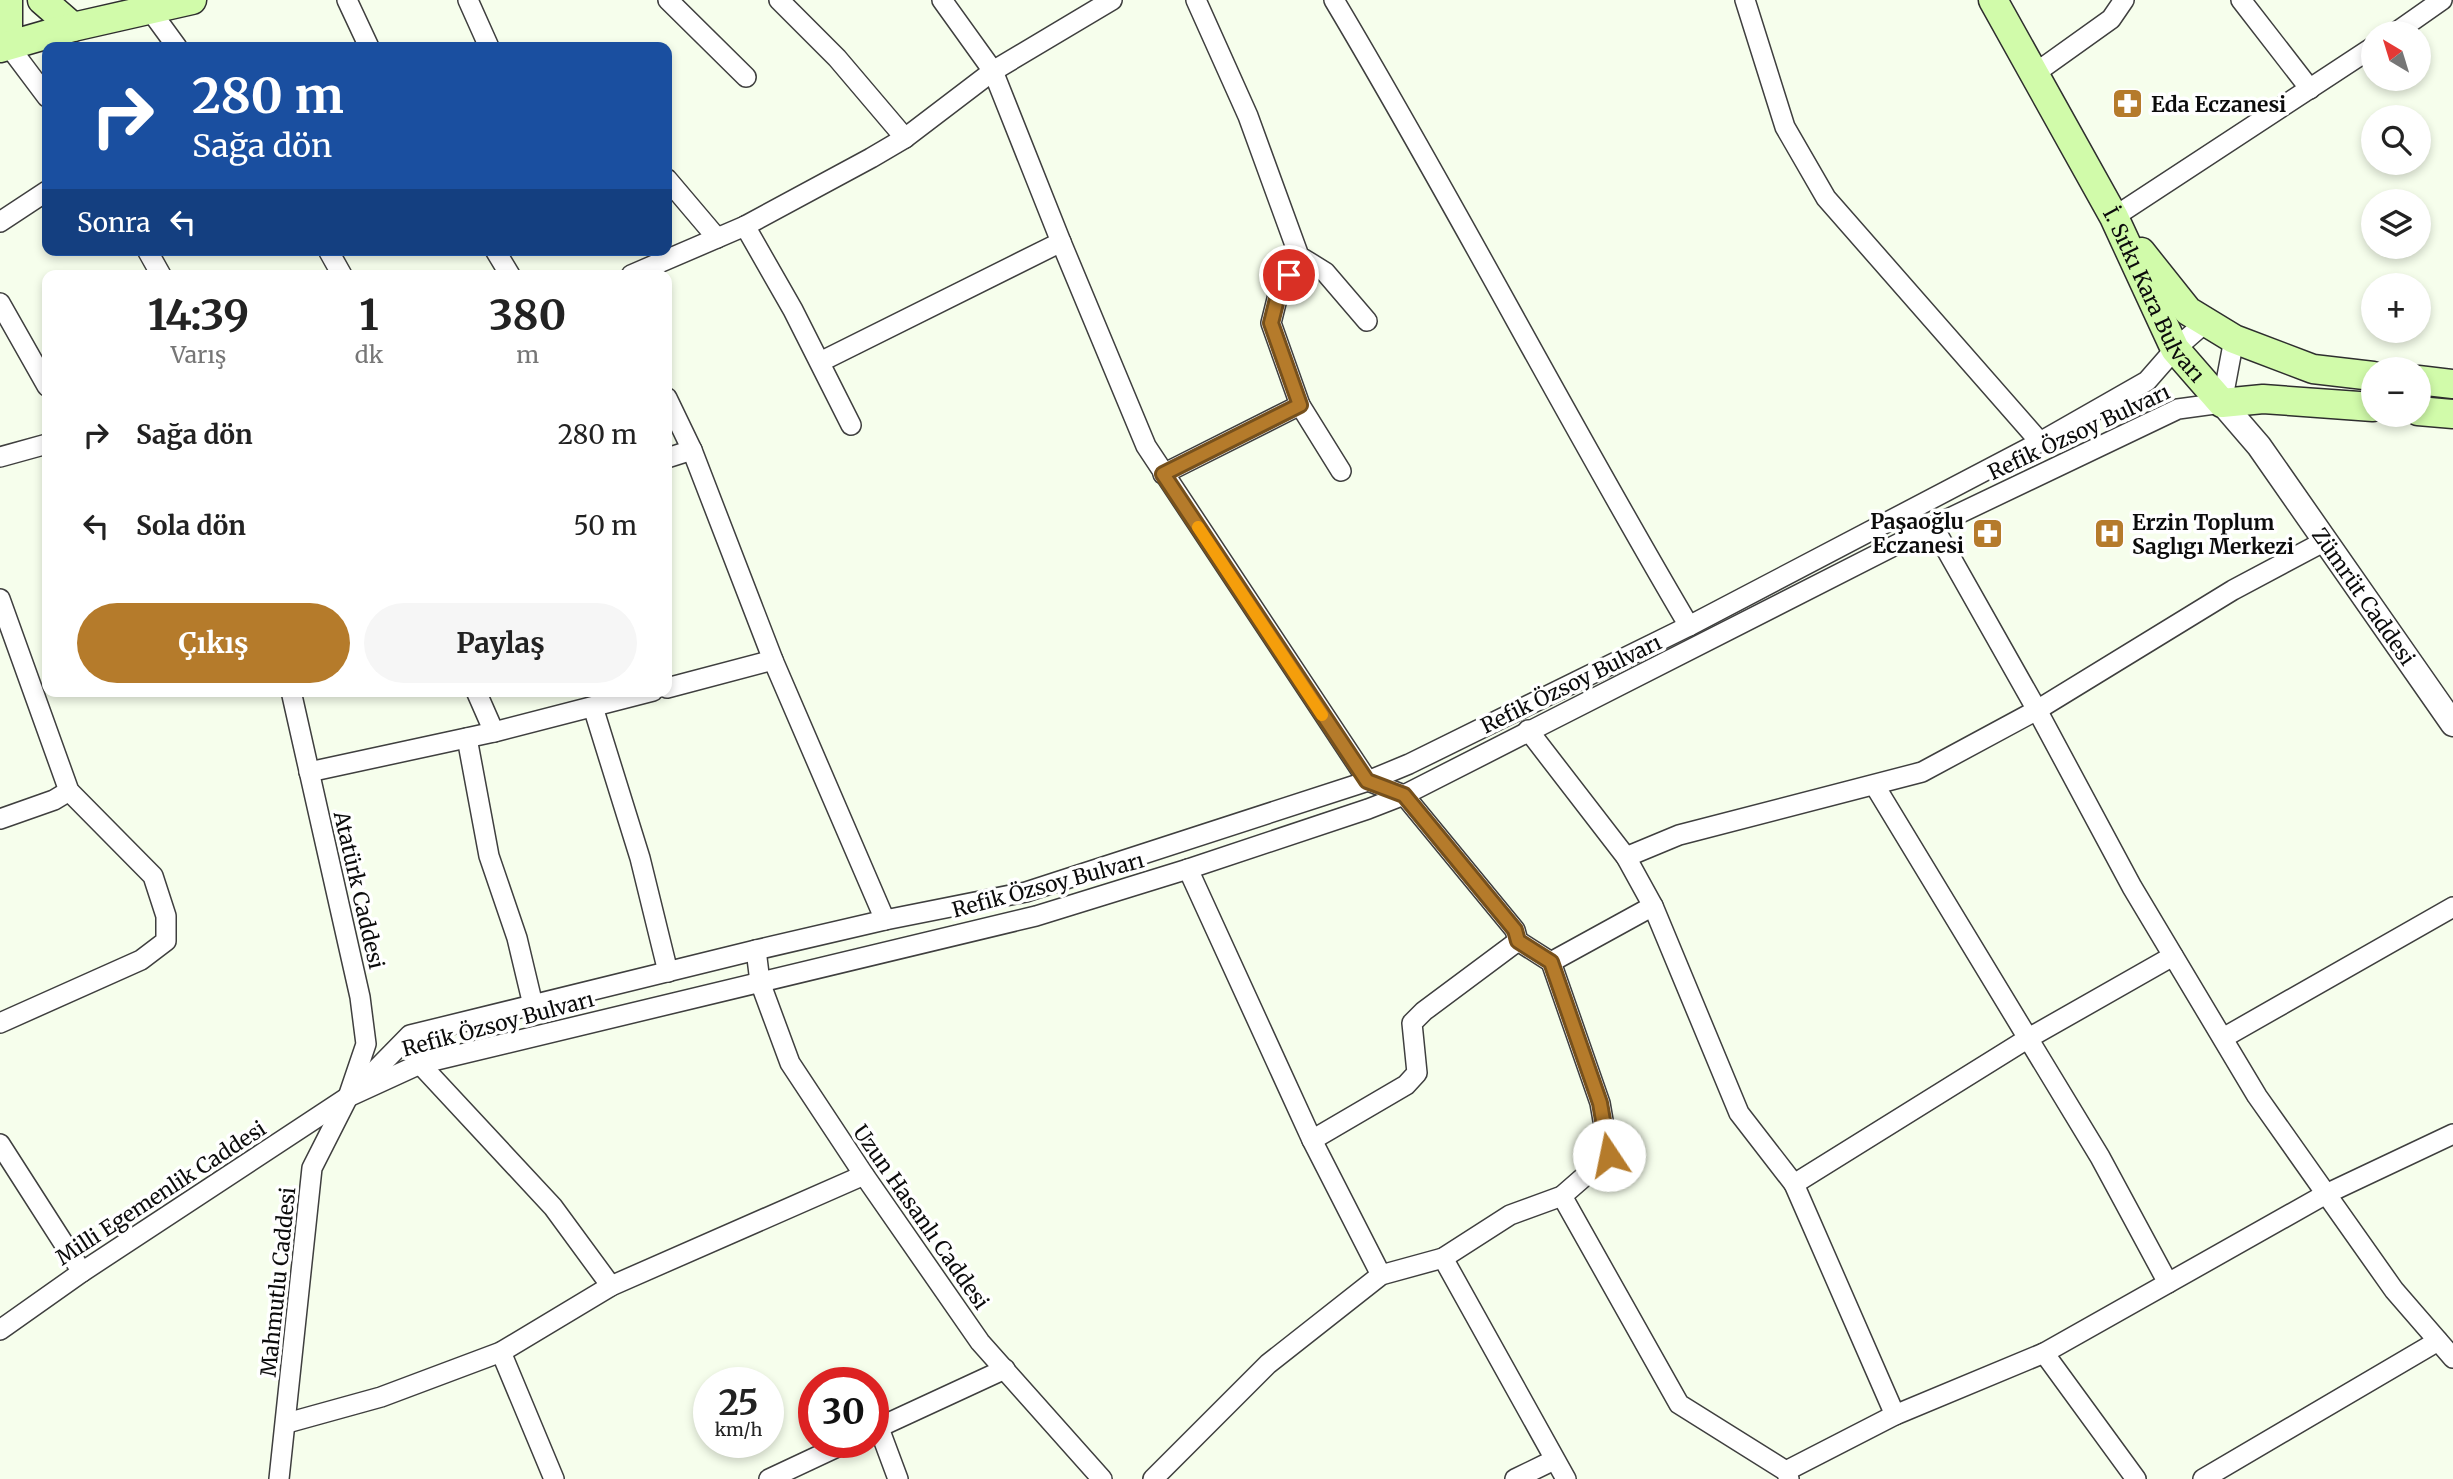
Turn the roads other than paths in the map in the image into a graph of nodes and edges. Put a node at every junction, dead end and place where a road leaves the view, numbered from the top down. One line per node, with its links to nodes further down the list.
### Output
1 (8, 0): 23 (main road)
2 (42, 0): 19 (main road)
3 (192, 0): 17 (main road)
4 (346, 0): 21 (street)
5 (468, 0): 22 (street)
6 (668, 0): 27 (street)
7 (779, 0): 30 (street)
8 (942, 0): 25 (street)
9 (1112, 0): 25 (street)
10 (1196, 0): 38 (street)
11 (1335, 0): 67 (street)
12 (1745, 0): 57 (street)
13 (1993, 0): 26 (main road)
14 (2124, 0): 26 (street)
15 (2241, 0): 28 (street)
16 (2442, 0): 18 (street)
17 (150, 10): 19 (main road); 20 (street)
18 (2412, 21)
19 (73, 27): 23 (main road)
20 (173, 42)
21 (367, 42)
22 (487, 42)
23 (4, 46): 29 (street)
24 (2361, 55): 28 (street)
25 (993, 71): 30 (street); 37 (street)
26 (2034, 74): 33 (main road)
27 (746, 77)
28 (2309, 89): 33 (street)
29 (42, 91)
30 (905, 138): 35 (street)
31 (672, 185): 36 (street)
32 (42, 194): 34 (street)
33 (2113, 216): 42 (main road, İ. Sıtkı Kara Bulvarı); 44 (main road, İ. Sıtkı Kara Bulvarı)
34 (0, 222)
35 (746, 226): 36 (street); 45 (street)
36 (717, 238): 39 (street)
37 (1061, 242): 45 (street); 63 (street)
38 (1300, 256): 41 (street); 51 (street)
39 (643, 270)
40 (0, 303): 47 (street)
41 (1367, 321)
42 (2206, 323): 43 (main road, İ. Sıtkı Kara Bulvarı); 44 (street, Refik Özsoy Bulvarı)
43 (2234, 340): 46 (main road, İ. Sıtkı Kara Bulvarı); 50 (street)
44 (2175, 349): 50 (main road, İ. Sıtkı Kara Bulvarı); 57 (street, Refik Özsoy Bulvarı)
45 (820, 362): 56 (street)
46 (2361, 375)
47 (42, 377)
48 (2431, 381): 49 (main road)
49 (2453, 384)
50 (2222, 403): 52 (main road, İ. Sıtkı Kara Bulvarı); 64 (street, Refik Özsoy Bulvarı); 65 (street, Zümrüt Caddesi)
51 (1300, 405): 62 (street); 63 (street)
52 (2361, 406)
53 (672, 408): 59 (street)
54 (2431, 412): 55 (main road)
55 (2453, 414)
56 (850, 425)
57 (2040, 442): 67 (street, Refik Özsoy Bulvarı)
58 (42, 445): 61 (street)
59 (692, 450): 60 (street); 68 (street)
60 (672, 456)
61 (0, 457)
62 (1341, 471)
63 (1163, 474): 80 (street)
64 (1933, 526): 74 (street); 76 (street, Refik Özsoy Bulvarı)
65 (2325, 541): 74 (street); 75 (street, Zümrüt Caddesi)
66 (0, 599): 82 (street)
67 (1689, 626): 80 (street, Refik Özsoy Bulvarı)
68 (773, 660): 69 (street); 89 (street)
69 (672, 687)
70 (292, 697): 79 (street, Atatürk Caddesi)
71 (479, 697): 77 (street)
72 (629, 697): 73 (street)
73 (593, 706): 77 (street); 94 (street)
74 (2037, 710): 81 (street); 92 (street)
75 (2453, 724)
76 (1528, 730): 83 (street, Refik Özsoy Bulvarı); 85 (street)
77 (494, 732): 78 (street)
78 (467, 738): 79 (street); 96 (street)
79 (309, 772): 101 (street, Atatürk Caddesi)
80 (1367, 781): 83 (street); 89 (street, Refik Özsoy Bulvarı)
81 (1875, 786): 85 (street); 99 (street)
82 (69, 791): 84 (street); 97 (street)
83 (1404, 795): 86 (street, Refik Özsoy Bulvarı); 90 (street)
84 (0, 819)
85 (1626, 858): 87 (street)
86 (1188, 869): 95 (street, Refik Özsoy Bulvarı); 103 (street)
87 (1653, 906): 93 (street); 106 (street)
88 (2453, 906): 98 (street)
89 (885, 920): 91 (street, Refik Özsoy Bulvarı)
90 (1518, 941): 93 (street); 103 (street)
91 (756, 950): 94 (street, Refik Özsoy Bulvarı); 95 (street, Uzun Hasanlı Caddesi)
92 (2173, 956): 98 (street); 99 (street)
93 (1551, 962): 108 (street)
94 (668, 972): 96 (street, Refik Özsoy Bulvarı)
95 (760, 982): 100 (street, Refik Özsoy Bulvarı); 105 (street, Uzun Hasanlı Caddesi)
96 (533, 1005): 101 (street, Refik Özsoy Bulvarı)
97 (0, 1023)
98 (2223, 1038): 107 (street)
99 (2027, 1039): 106 (street); 112 (street)
100 (420, 1064): 101 (street, Refik Özsoy Bulvarı); 113 (street)
101 (348, 1097): 110 (street, Milli Egemenlik Caddesi); 121 (street, Mahmutlu Caddesi)
102 (2453, 1134): 107 (street)
103 (1312, 1140): 111 (street)
104 (0, 1144): 110 (street)
105 (863, 1175): 113 (street); 119 (street, Uzun Hasanlı Caddesi)
106 (1794, 1184): 120 (street)
107 (2326, 1194): 112 (street); 115 (street)
108 (1562, 1196): 109 (street); 126 (street)
109 (1443, 1258): 111 (street); 125 (street)
110 (82, 1272): 114 (street, Milli Egemenlik Caddesi)
111 (1381, 1275): 132 (street)
112 (2168, 1283): 117 (street)
113 (611, 1286): 116 (street)
114 (0, 1330)
115 (2438, 1341): 118 (street); 136 (street)
116 (501, 1352): 121 (street); 128 (street)
117 (2044, 1353): 120 (street); 135 (street)
118 (2453, 1359)
119 (1005, 1369): 122 (street); 131 (street, Uzun Hasanlı Caddesi)
120 (1895, 1415): 126 (street)
121 (286, 1423): 127 (street, Mahmutlu Caddesi)
122 (889, 1423)
123 (814, 1458): 129 (street)
124 (889, 1458): 130 (street)
125 (1554, 1460): 133 (street); 134 (street)
126 (1787, 1475)
127 (279, 1479)
128 (554, 1479)
129 (769, 1479)
130 (898, 1479)
131 (1102, 1479)
132 (1153, 1479)
133 (1515, 1479)
134 (1566, 1479)
135 (2136, 1479)
136 (2203, 1479)

